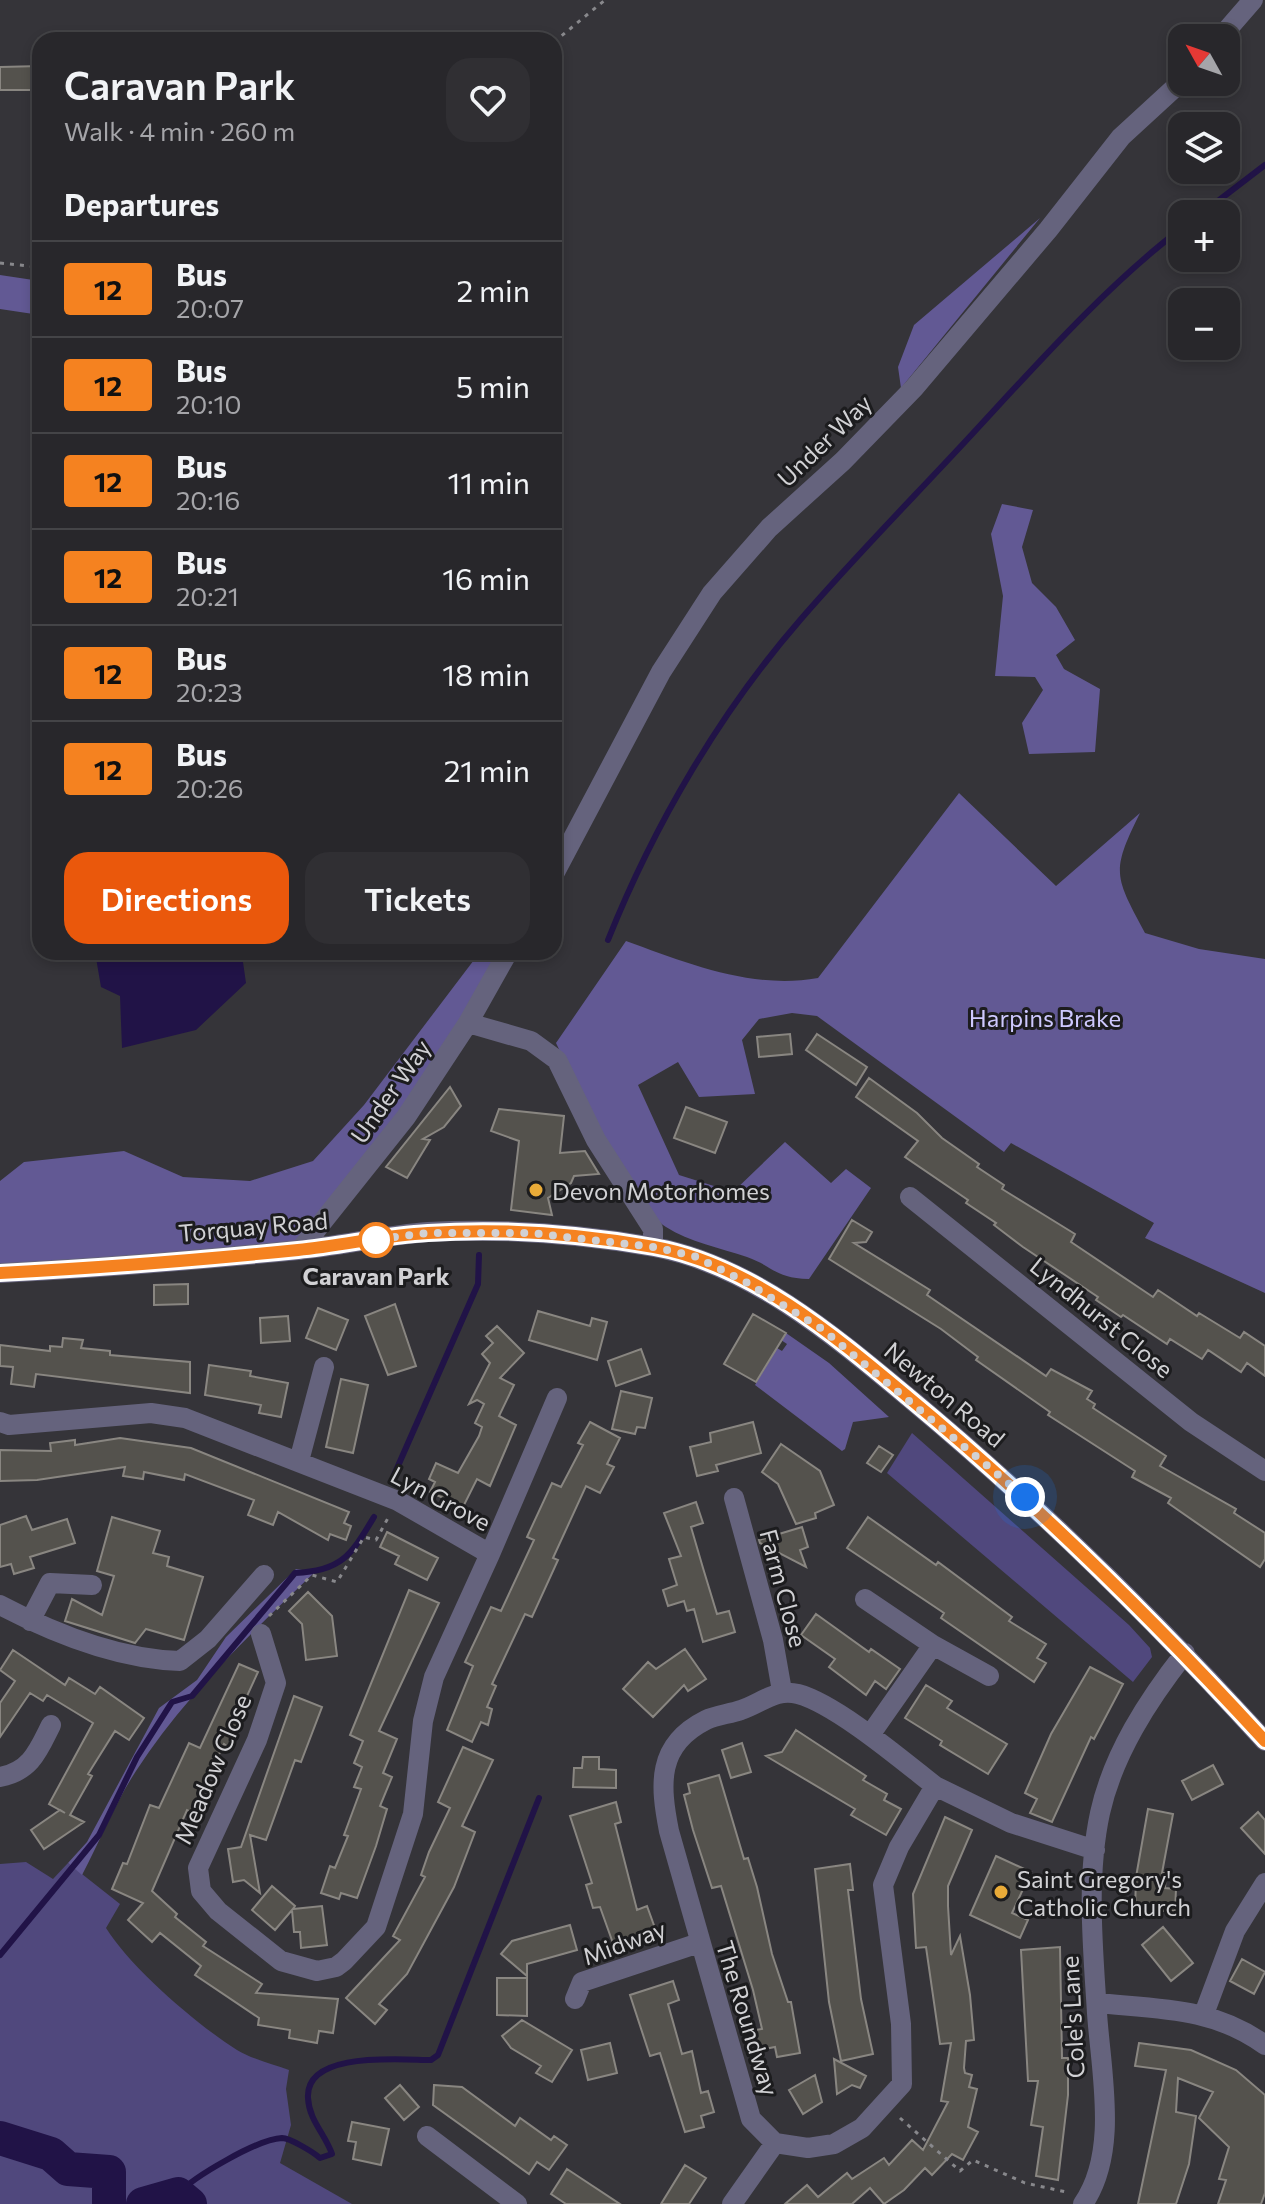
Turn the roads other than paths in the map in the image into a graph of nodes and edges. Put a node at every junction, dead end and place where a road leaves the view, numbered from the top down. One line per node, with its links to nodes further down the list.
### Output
1 (1253, 0): 2 (street)
2 (1232, 24)
3 (1168, 94): 4 (street, Under Way)
4 (562, 859)
5 (503, 960): 6 (street, Under Way)
6 (468, 1023): 8 (street); 9 (street, Under Way)
7 (910, 1197): 15 (street, Lyndhurst Close)
8 (653, 1247): 9 (street, Torquay Road); 25 (street, Newton Road)
9 (300, 1250): 10 (street, Torquay Road)
10 (0, 1273)
11 (324, 1367): 14 (street)
12 (557, 1398): 17 (street, Lyn Grove)
13 (0, 1422): 14 (street, Lyn Grove)
14 (299, 1461): 17 (street, Lyn Grove)
15 (1265, 1471)
16 (734, 1498): 27 (street, Farm Close)
17 (490, 1554): 23 (street, Meadow Close)
18 (264, 1575): 22 (street)
19 (92, 1585): 22 (street)
20 (865, 1599): 24 (street)
21 (0, 1605): 22 (street)
22 (30, 1621)
23 (261, 1634)
24 (933, 1645): 26 (street); 29 (street)
25 (1185, 1653): 30 (street, Newton Road); 33 (street, Cole's Lane)
26 (989, 1676)
27 (782, 1691): 29 (street); 35 (street, The Roundway)
28 (51, 1725): 31 (street)
29 (870, 1735): 32 (street)
30 (1265, 1741)
31 (0, 1777)
32 (935, 1786): 33 (street); 41 (street)
33 (1095, 1850): 37 (street, Cole's Lane)
34 (1265, 1883): 38 (street)
35 (699, 1943): 36 (street, Midway); 41 (street, The Roundway)
36 (575, 1999)
37 (1097, 2003): 38 (street); 42 (street, Cole's Lane)
38 (1204, 2014): 39 (street)
39 (1265, 2045)
40 (427, 2136): 43 (street)
41 (775, 2143): 44 (street)
42 (1085, 2201)
43 (517, 2204)
44 (732, 2204)

